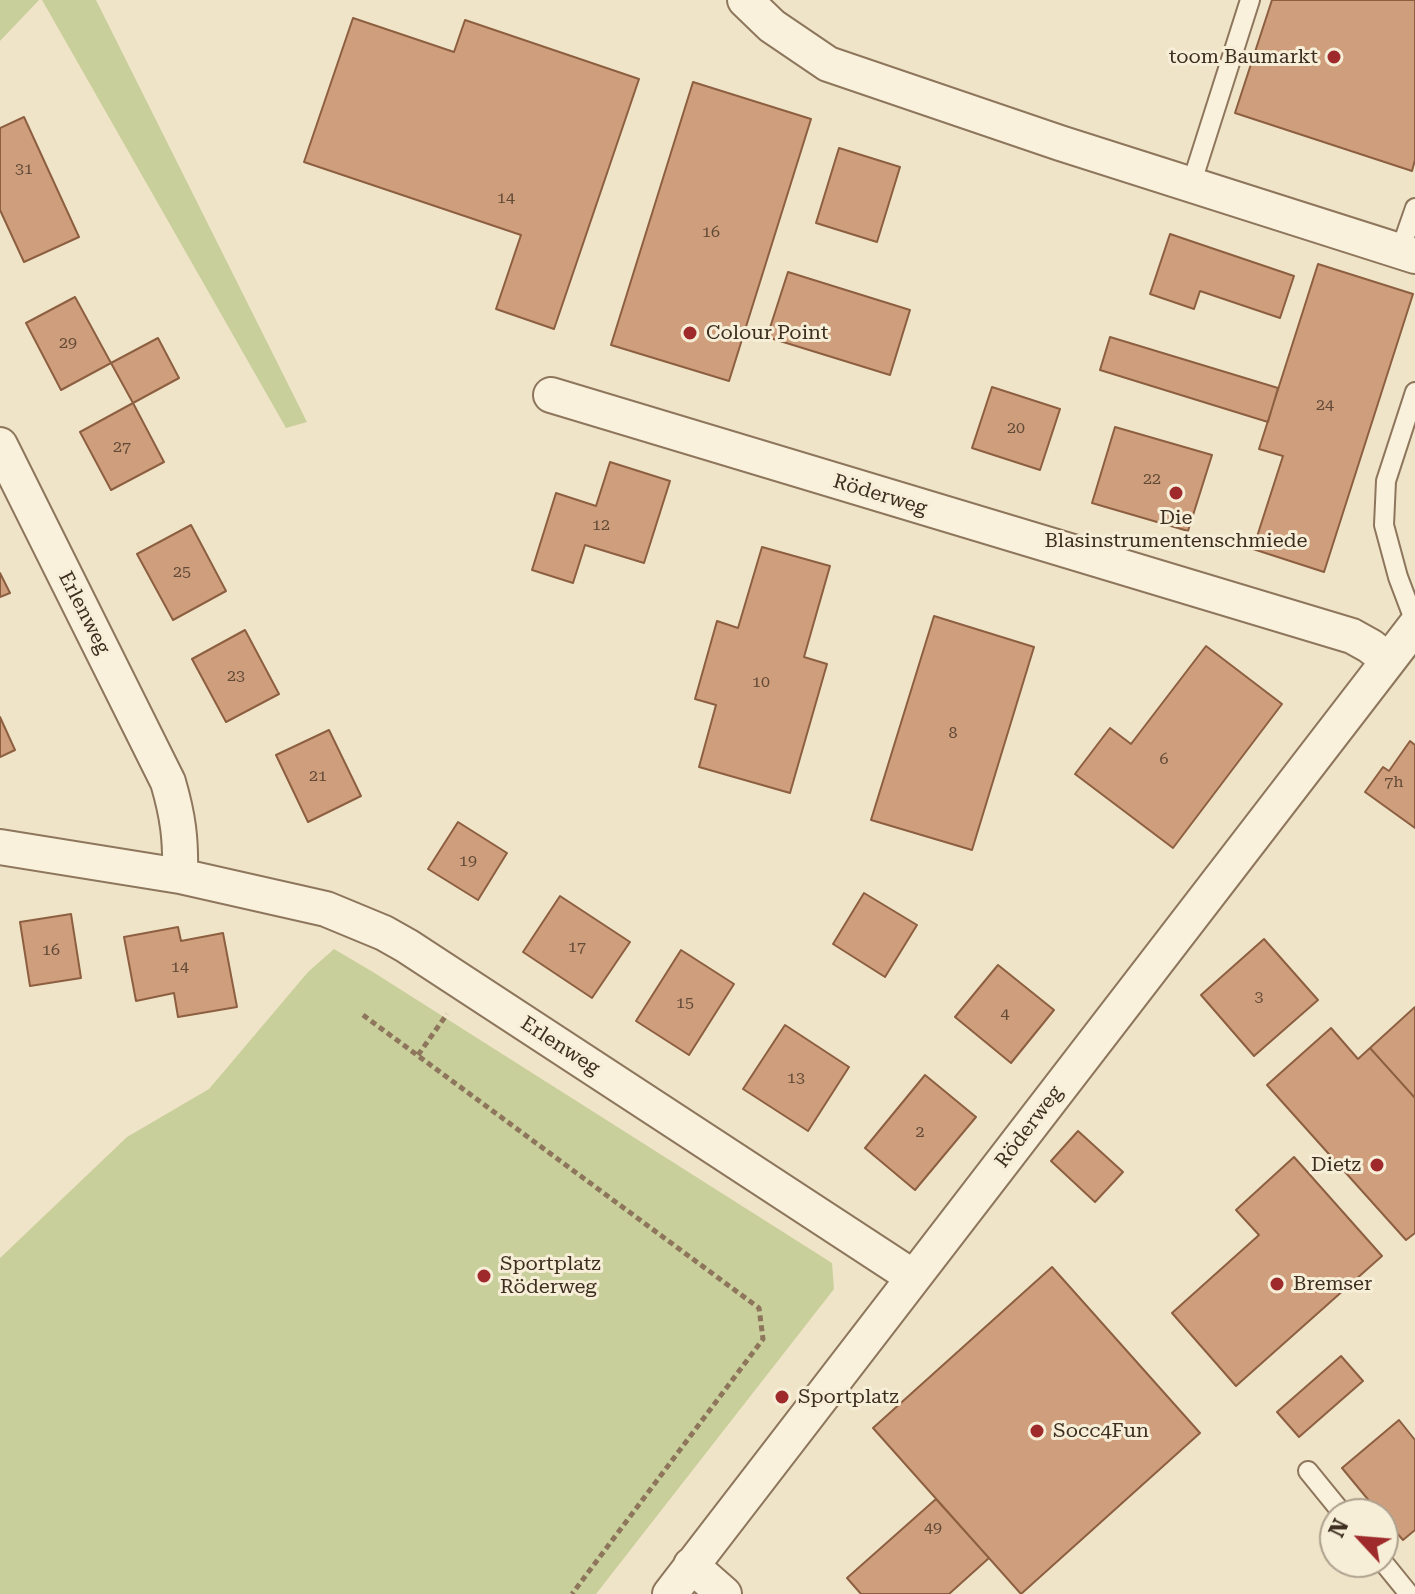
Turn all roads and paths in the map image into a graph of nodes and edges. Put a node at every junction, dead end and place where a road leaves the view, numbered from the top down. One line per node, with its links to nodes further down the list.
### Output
1 (745, 0): 3 (street)
2 (1250, 0): 3 (lane)
3 (1191, 185): 5 (street)
4 (1415, 208): 5 (lane)
5 (1408, 253)
6 (1415, 392): 9 (lane)
7 (551, 395): 10 (street, Röderweg)
8 (0, 445): 12 (street, Erlenweg)
9 (1415, 624): 10 (street, Röderweg)
10 (1388, 660): 16 (street, Röderweg)
11 (0, 847): 12 (street, Erlenweg)
12 (180, 876): 13 (street, Erlenweg)
13 (467, 986): 15 (path); 16 (street, Erlenweg)
14 (363, 1015): 15 (path)
15 (418, 1055): 21 (path)
16 (913, 1277): 19 (street, Röderweg)
17 (1308, 1471): 18 (lane)
18 (1330, 1498)
19 (691, 1565): 22 (street, Röderweg); 23 (street)
20 (1396, 1578): 24 (lane)
21 (572, 1594)
22 (670, 1594)
23 (724, 1594)
24 (1409, 1594)

